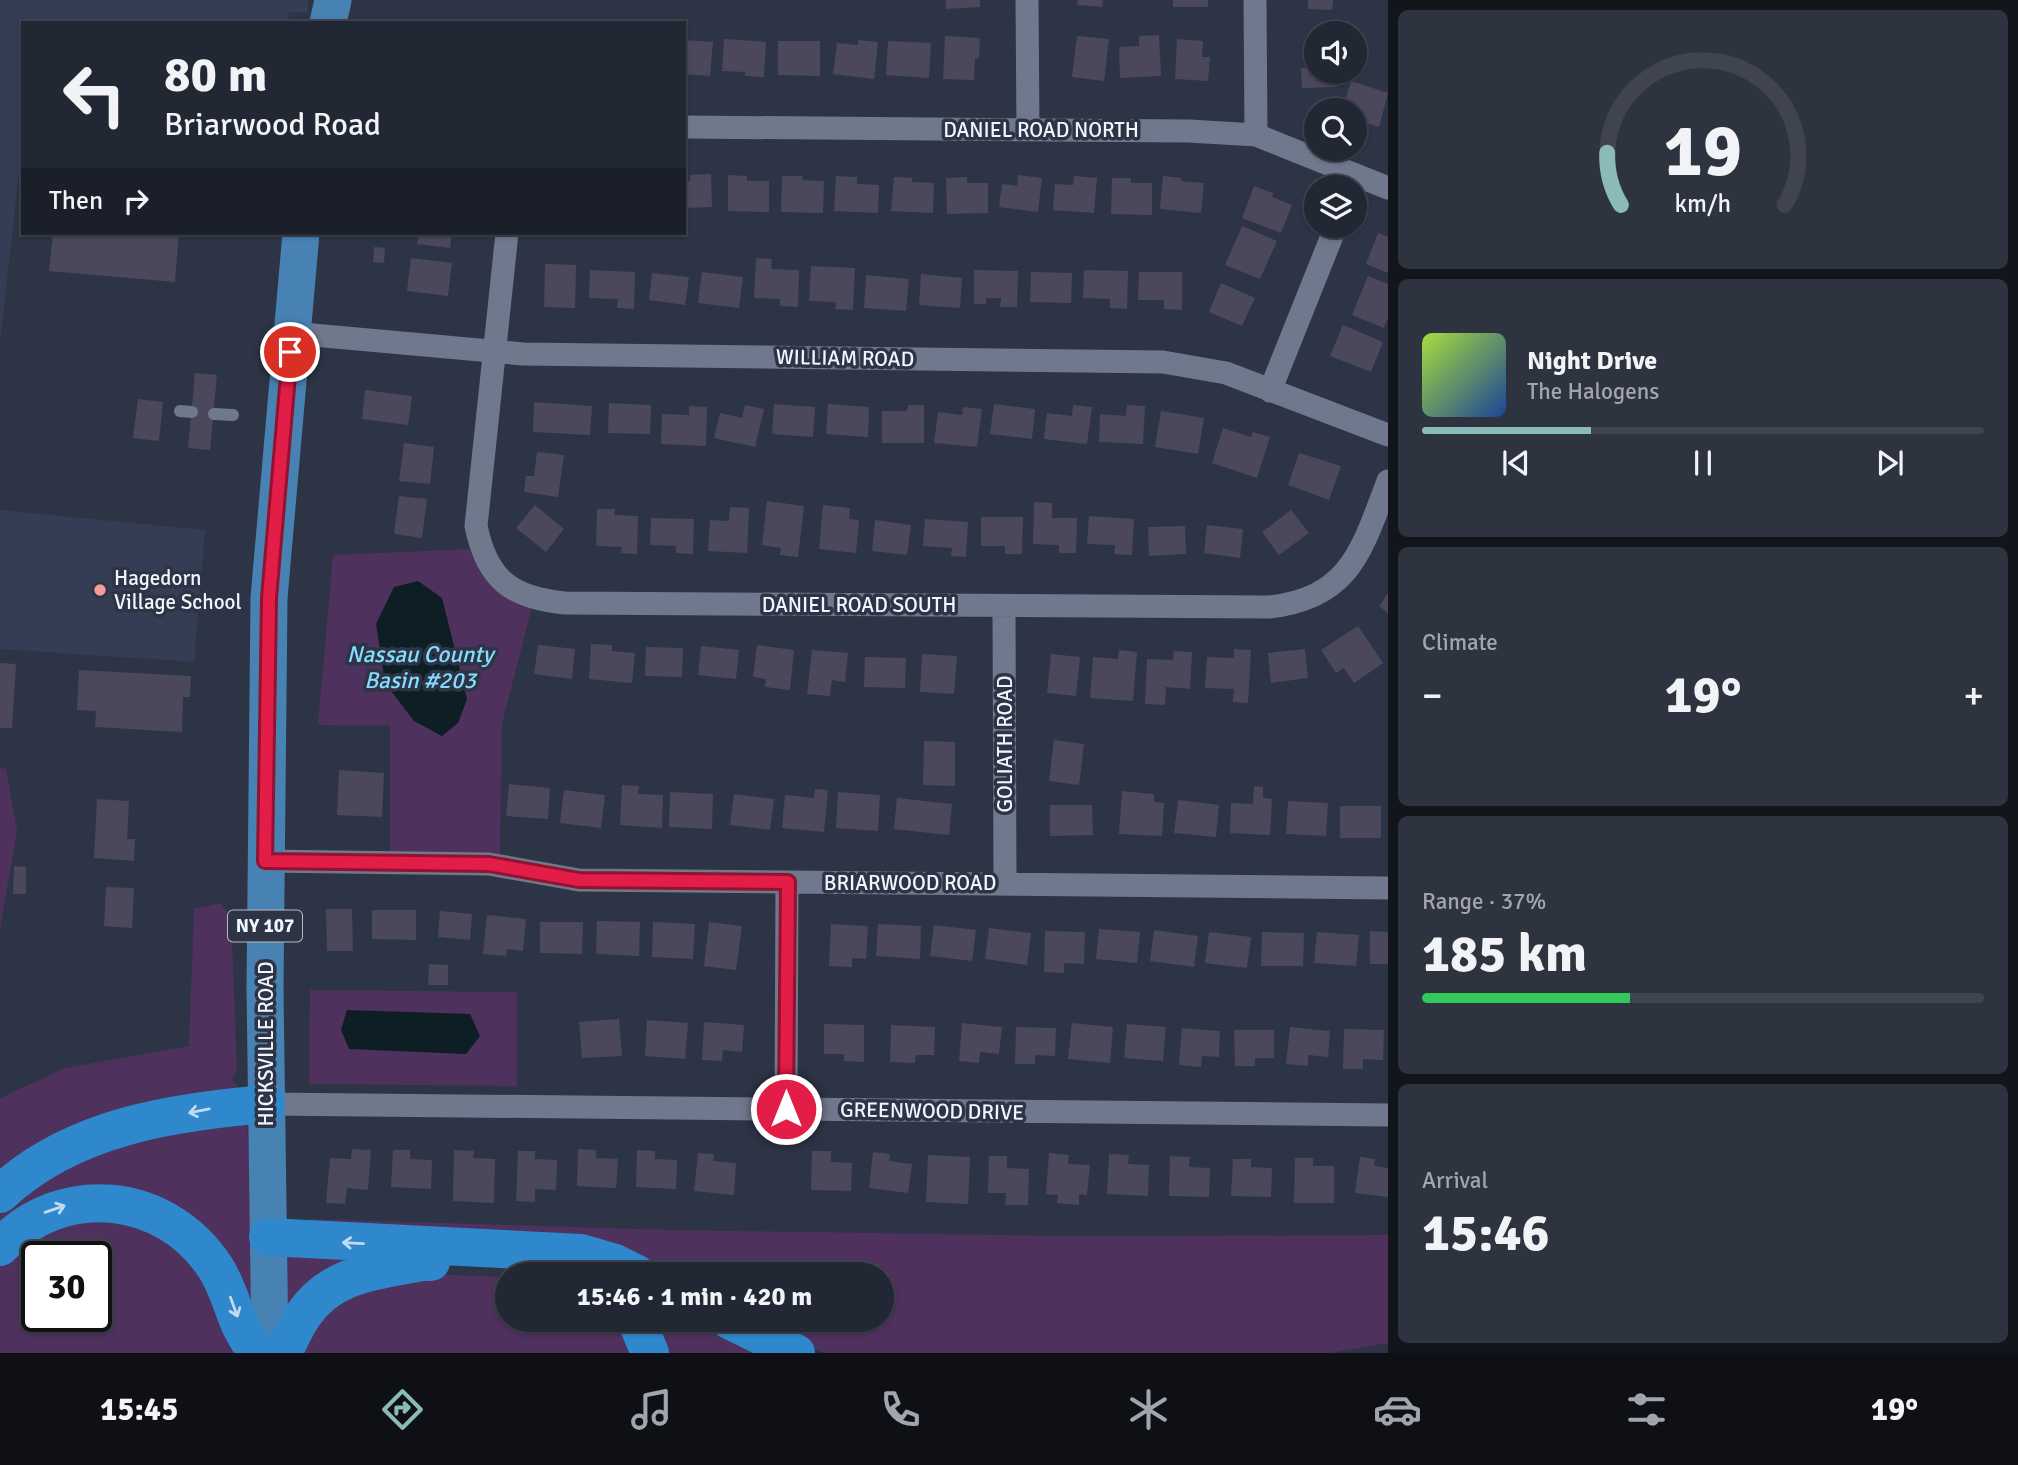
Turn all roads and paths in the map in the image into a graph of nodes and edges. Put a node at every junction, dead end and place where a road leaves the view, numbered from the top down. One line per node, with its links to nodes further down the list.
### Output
1 (333, 0): 4 (main road)
2 (1027, 0): 6 (street)
3 (1255, 0): 7 (street)
4 (328, 21)
5 (686, 127): 6 (street, DANIEL ROAD NORTH)
6 (1028, 130): 7 (street, DANIEL ROAD NORTH)
7 (1256, 135): 8 (street, DANIEL ROAD NORTH)
8 (1340, 175)
9 (1367, 184): 10 (street, DANIEL ROAD NORTH)
10 (1388, 188)
11 (301, 235): 14 (main road, HICKSVILLE ROAD / NY 107)
12 (507, 235): 15 (street)
13 (1331, 238): 16 (street)
14 (291, 333): 15 (street, WILLIAM ROAD); 22 (main road, HICKSVILLE ROAD / NY 107)
15 (494, 353): 16 (street, WILLIAM ROAD); 21 (street, DANIEL ROAD SOUTH)
16 (1270, 391): 19 (street, WILLIAM ROAD)
17 (214, 414): 18 (lane)
18 (233, 415)
19 (1388, 435)
20 (1388, 481): 21 (street, DANIEL ROAD SOUTH)
21 (1004, 606): 24 (street, GOLIATH ROAD)
22 (265, 861): 23 (street, BRIARWOOD ROAD); 26 (main road, HICKSVILLE ROAD / NY 107)
23 (788, 882): 24 (street, BRIARWOOD ROAD); 27 (street)
24 (1005, 883): 25 (street, BRIARWOOD ROAD)
25 (1388, 888)
26 (266, 1104): 27 (street, GREENWOOD DRIVE); 29 (highway, one-way to 29); 30 (main road, HICKSVILLE ROAD / NY 107)
27 (786, 1109): 28 (street, GREENWOOD DRIVE)
28 (1388, 1115)
29 (0, 1194)
30 (268, 1237): 32 (highway, one-way to 30); 37 (main road, HICKSVILLE ROAD / NY 107)
31 (0, 1247): 36 (highway, one-way to 36)
32 (612, 1262)
33 (495, 1267): 38 (highway)
34 (641, 1332): 39 (highway)
35 (753, 1332): 40 (highway)
36 (256, 1353)
37 (270, 1353)
38 (283, 1353)
39 (650, 1353)
40 (796, 1353)

